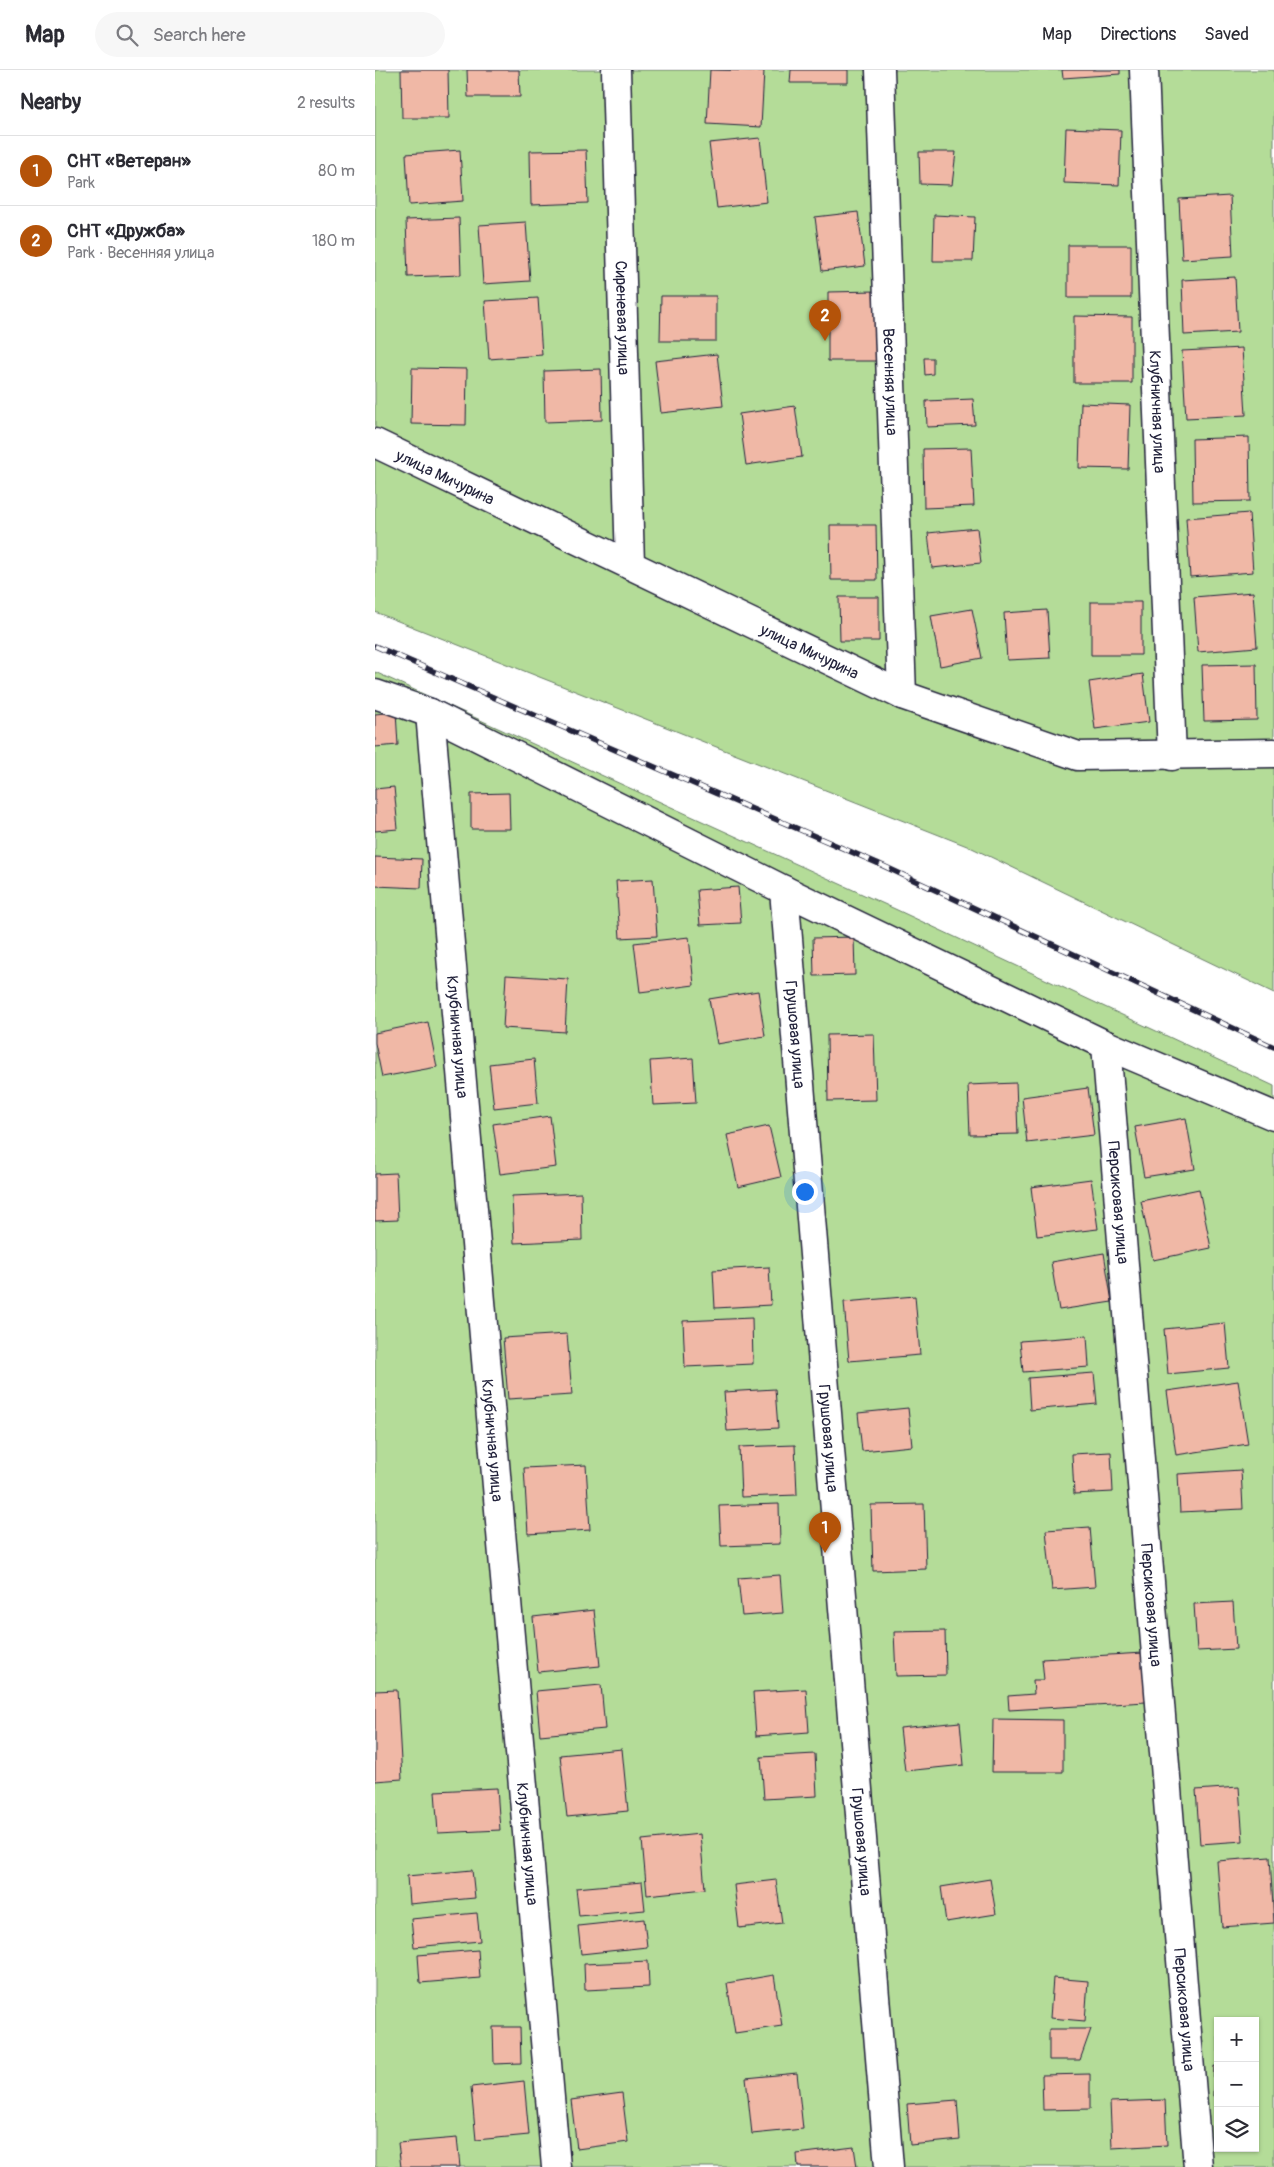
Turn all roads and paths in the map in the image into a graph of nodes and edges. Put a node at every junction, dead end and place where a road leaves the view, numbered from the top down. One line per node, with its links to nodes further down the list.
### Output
1 (616, 70): 5 (street, Сиреневая улица)
2 (880, 70): 7 (street, Весенняя улица)
3 (1144, 70): 10 (street, Клубничная улица)
4 (375, 442): 5 (street, улица Мичурина)
5 (630, 565): 7 (street, улица Мичурина)
6 (375, 694): 8 (street)
7 (903, 695): 10 (street, улица Мичурина)
8 (430, 713): 11 (street); 14 (street, Клубничная улица)
9 (1274, 753): 10 (street, улица Мичурина)
10 (1172, 756)
11 (784, 890): 12 (street); 15 (street, Грушовая улица)
12 (1107, 1045): 13 (street); 16 (street, Персиковая улица)
13 (1274, 1116)
14 (556, 2167)
15 (889, 2167)
16 (1198, 2167)

